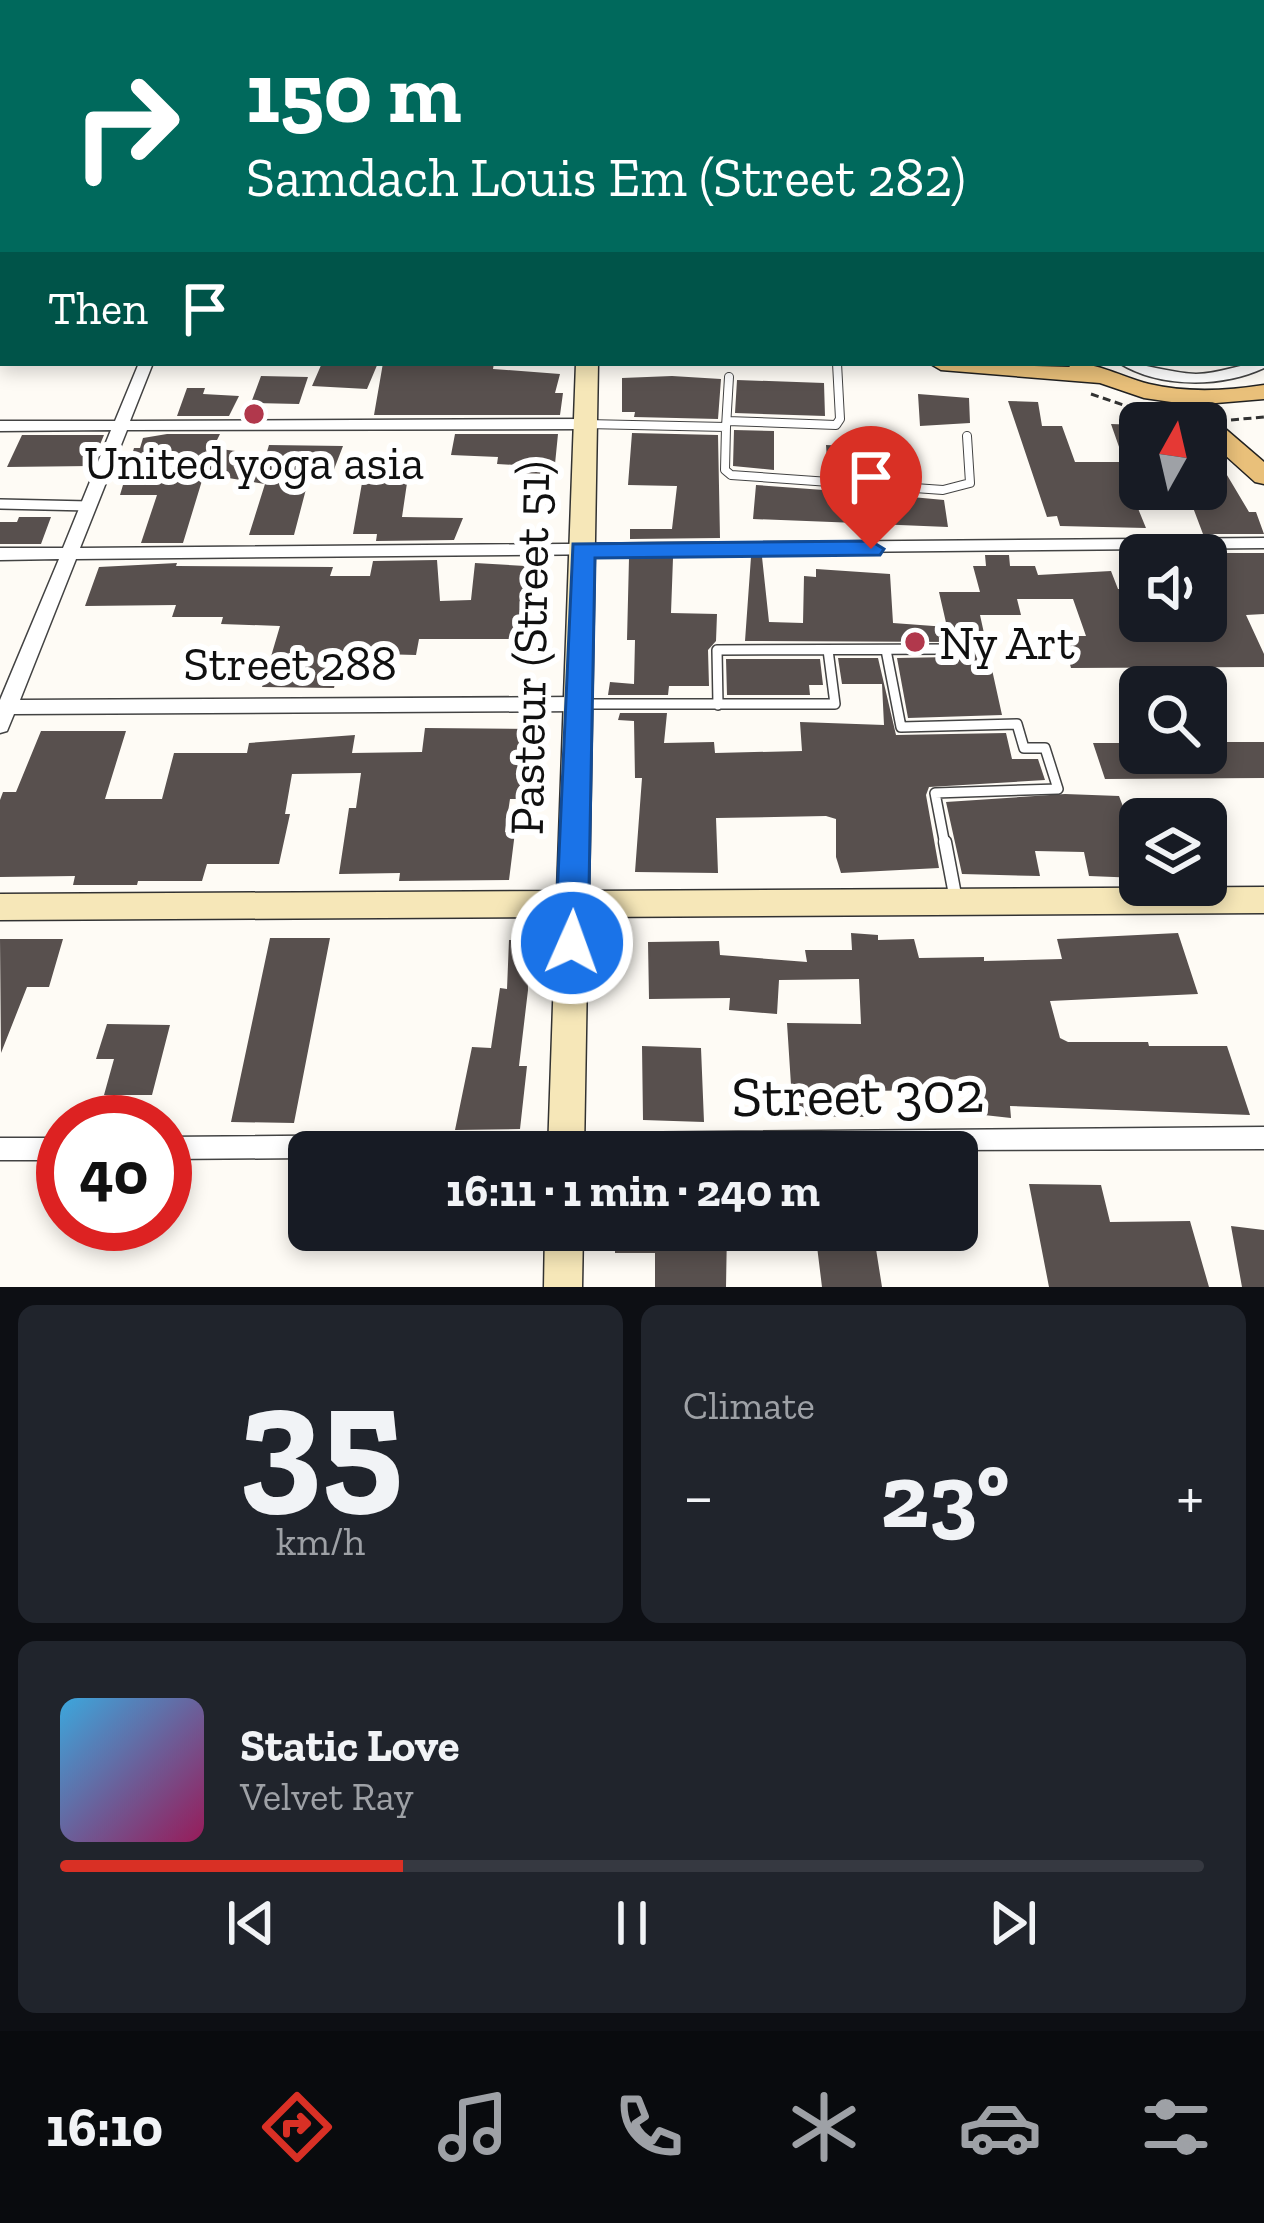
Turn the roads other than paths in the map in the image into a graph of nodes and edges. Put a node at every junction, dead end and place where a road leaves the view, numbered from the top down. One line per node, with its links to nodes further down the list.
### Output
1 (145, 366): 16 (street)
2 (587, 366): 13 (street, Pasteur (Street 51))
3 (837, 366): 14 (lane)
4 (973, 366): 9 (main road)
5 (1084, 366): 9 (main road)
6 (1140, 366): 7 (street)
7 (1257, 366)
8 (729, 376): 14 (lane)
9 (1103, 378): 10 (main road)
10 (1138, 388): 11 (main road); 12 (main road)
11 (1264, 392)
12 (1164, 402)
13 (586, 424): 14 (lane); 16 (street); 25 (street, Pasteur (Street 51))
14 (726, 424): 20 (lane)
15 (0, 426): 16 (street)
16 (121, 426): 22 (street)
17 (967, 436): 20 (lane)
18 (1227, 443): 19 (main road)
19 (1264, 476)
20 (859, 484): 24 (lane)
21 (0, 504): 22 (lane)
22 (88, 506): 26 (street)
23 (1264, 543): 24 (street)
24 (871, 549): 25 (street)
25 (582, 550): 26 (street); 31 (street, Pasteur (Street 51))
26 (70, 553): 27 (street); 33 (street)
27 (0, 554)
28 (828, 650): 29 (lane); 32 (lane); 32 (lane)
29 (886, 650): 30 (lane); 35 (lane)
30 (950, 650)
31 (580, 704): 32 (lane); 33 (street, Street 288); 36 (street, Pasteur (Street 51))
32 (718, 705)
33 (3, 713)
34 (1264, 900): 35 (street)
35 (956, 901): 36 (street)
36 (573, 903): 37 (street); 38 (street, Pasteur (Street 51))
37 (0, 907)
38 (567, 1131)
39 (1264, 1138): 40 (street, Street 302)
40 (978, 1142)
41 (192, 1148): 42 (street, Street 302)
42 (288, 1148)
43 (0, 1149): 44 (street)
44 (36, 1149)
45 (564, 1251): 46 (street)
46 (563, 1287)

